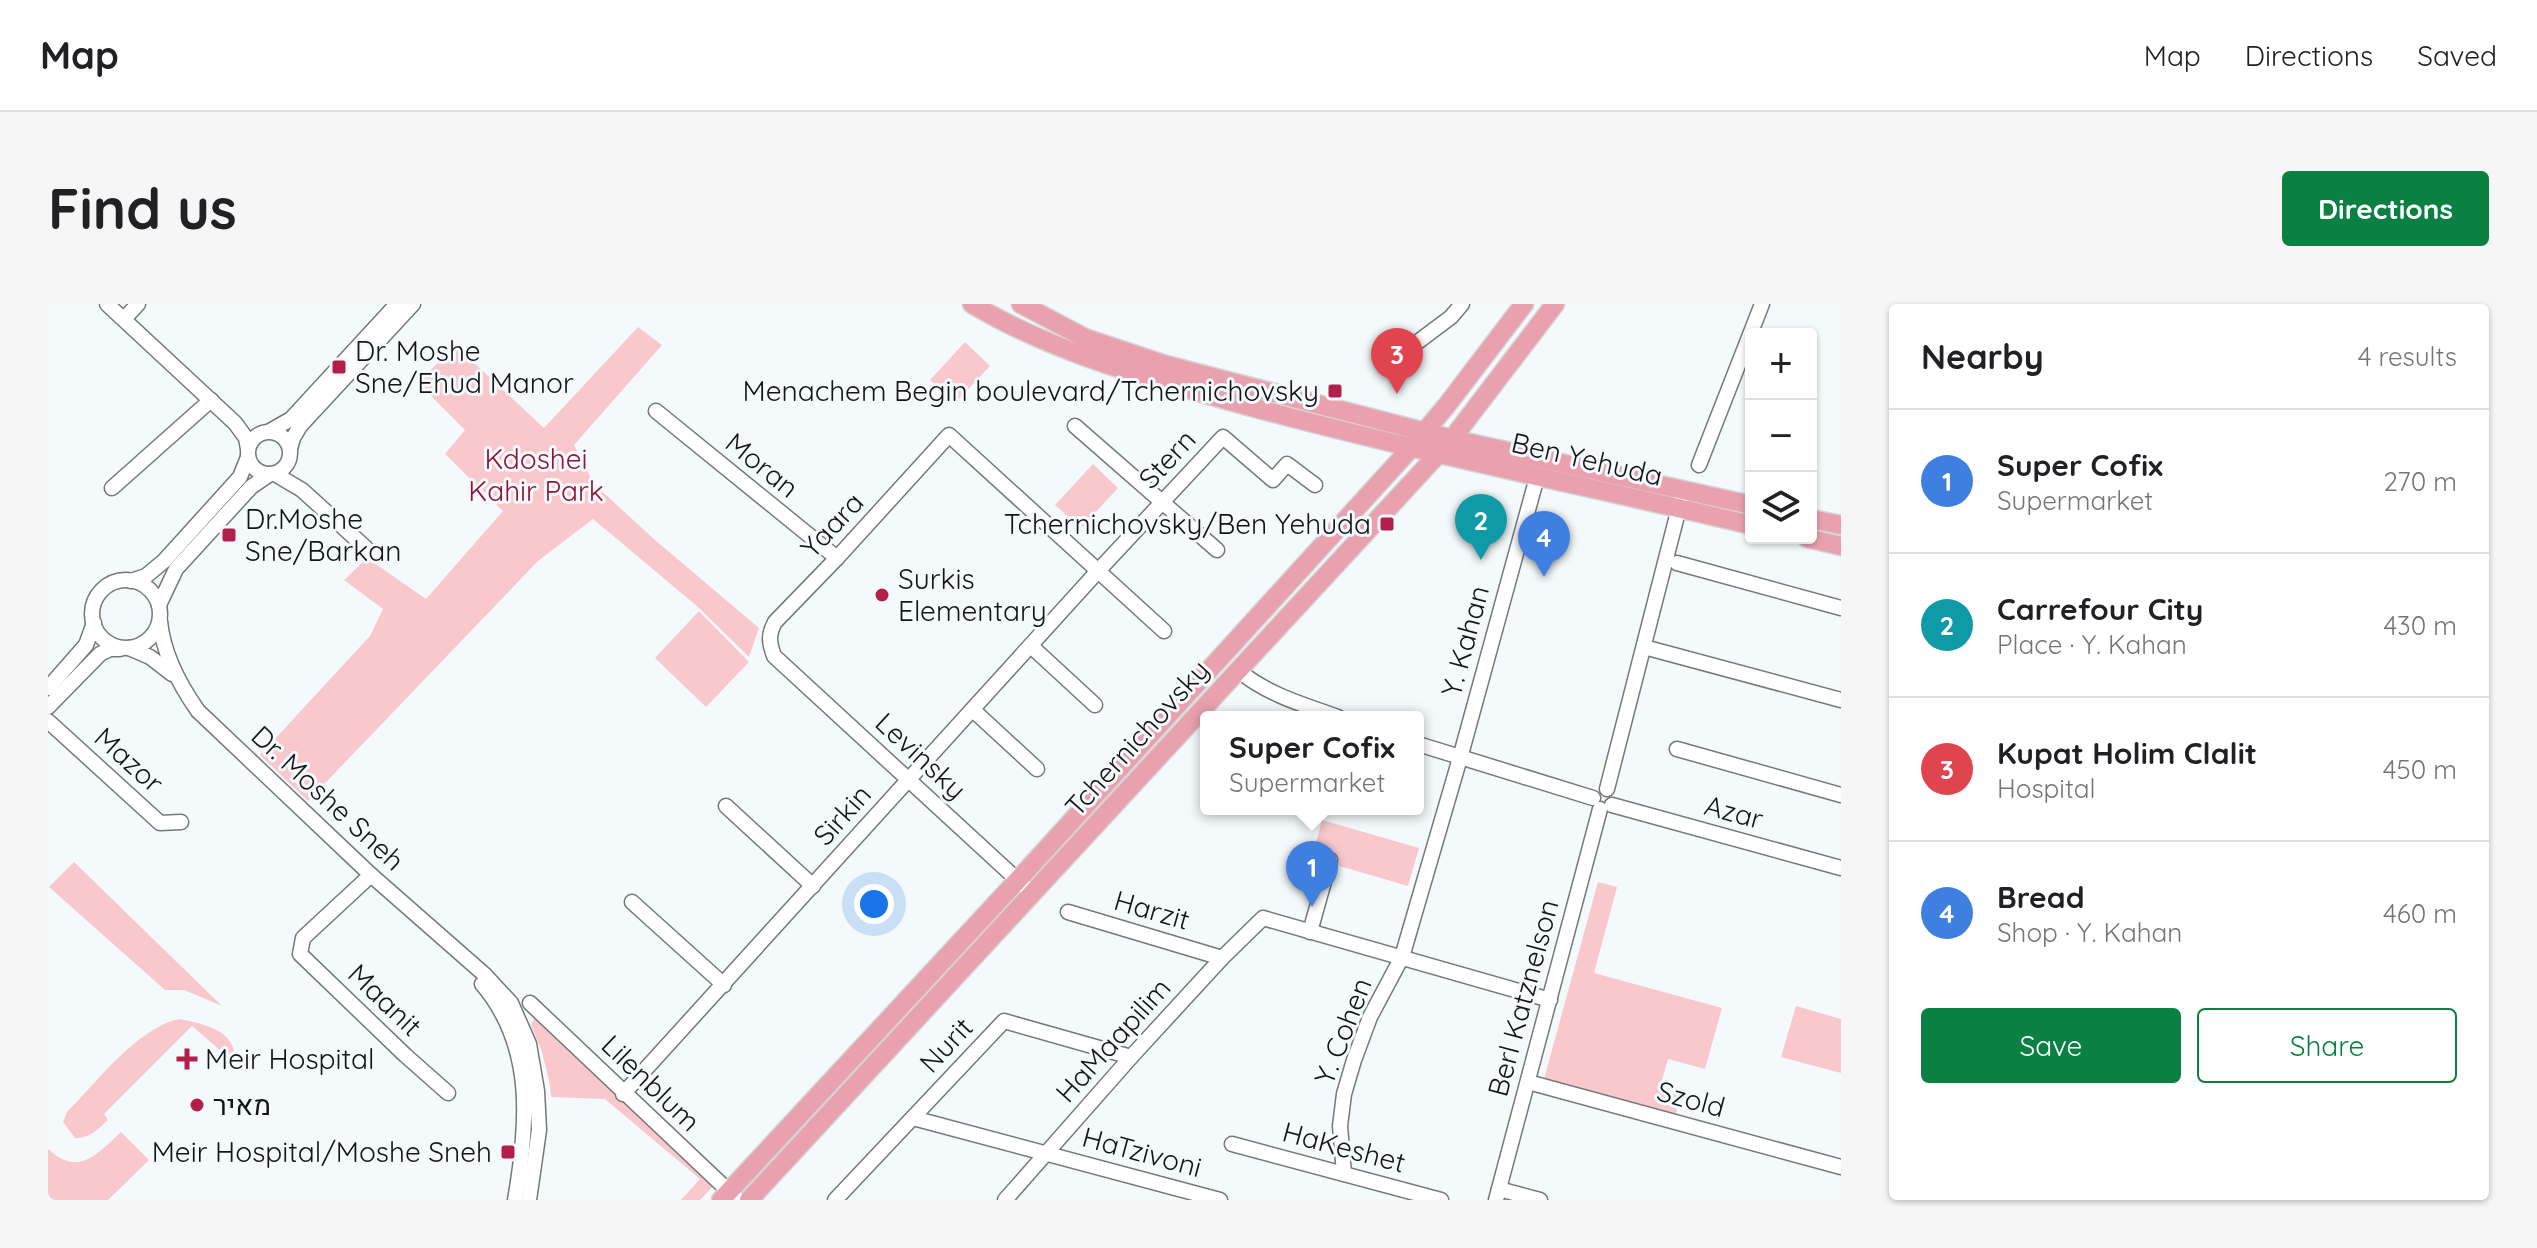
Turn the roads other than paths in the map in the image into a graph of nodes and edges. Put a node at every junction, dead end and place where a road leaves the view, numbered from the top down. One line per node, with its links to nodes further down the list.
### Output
1 (107, 304): 11 (street)
2 (138, 304): 11 (street)
3 (397, 304): 20 (street)
4 (413, 304): 28 (street)
5 (972, 304): 23 (main road, Ben Yehuda)
6 (1021, 304): 18 (main road, Ben Yehuda)
7 (1462, 304): 12 (street)
8 (1524, 304): 14 (main road, Tchernichovsky)
9 (1555, 304): 17 (main road, Tchernichovsky)
10 (1762, 304): 29 (street)
11 (124, 319): 13 (street)
12 (1415, 344)
13 (211, 400): 16 (street); 35 (street)
14 (1447, 405): 18 (main road); 21 (main road, Tchernichovsky)
15 (656, 411): 48 (street, Moran)
16 (226, 414): 20 (street); 25 (street)
17 (1471, 414): 22 (main road, Tchernichovsky); 26 (main road)
18 (1387, 423): 21 (main road, Ben Yehuda)
19 (1075, 426): 38 (street)
20 (266, 432): 25 (street); 28 (street)
21 (1423, 432): 22 (main road, Ben Yehuda); 24 (main road, Tchernichovsky)
22 (1452, 439): 26 (main road, Ben Yehuda); 27 (main road, Tchernichovsky)
23 (1376, 440): 24 (main road, Ben Yehuda); 30 (main road)
24 (1411, 448): 27 (main road, Ben Yehuda); 30 (main road, Tchernichovsky)
25 (248, 453): 31 (street); 51 (street)
26 (1475, 453): 27 (main road, Ben Yehuda); 32 (main road); 33 (main road, Ben Yehuda); 36 (main road, Ben Yehuda)
27 (1438, 454): 32 (main road, Tchernichovsky)
28 (290, 455): 31 (street); 37 (street)
29 (1699, 465)
30 (1392, 468): 84 (main road, Tchernichovsky)
31 (272, 474): 37 (street); 52 (street)
32 (1418, 475): 61 (main road, Tchernichovsky)
33 (1537, 477): 40 (main road, Ben Yehuda); 74 (street, Y. Kahan)
34 (1315, 485): 38 (street, Stern)
35 (112, 488)
36 (1677, 489): 39 (main road, Ben Yehuda); 40 (street)
37 (302, 490): 46 (street)
38 (1163, 502): 47 (street); 50 (street, Stern)
39 (1745, 504)
40 (1681, 508): 42 (main road, Ben Yehuda); 58 (street)
41 (1817, 520): 43 (main road)
42 (1745, 524)
43 (1841, 525)
44 (1817, 540): 45 (main road)
45 (1841, 546)
46 (366, 548)
47 (1217, 550)
48 (837, 558): 50 (street, Yaara); 60 (street, Yaara)
49 (1677, 563): 53 (street)
50 (1098, 571): 56 (street); 57 (street, Sirkin)
51 (131, 581): 52 (street); 55 (street)
52 (159, 605): 54 (street)
53 (1841, 608)
54 (160, 621): 59 (street); 62 (street, Dr. Moshe Sneh)
55 (94, 623): 59 (street); 63 (street)
56 (1164, 631)
57 (1031, 646): 65 (street); 67 (street, Sirkin)
58 (1644, 647): 64 (street); 78 (street)
59 (127, 648): 62 (street, Dr. Moshe Sneh); 66 (street)
60 (774, 656): 76 (street, Levinsky)
61 (1238, 670): 68 (main road, Tchernichovsky); 69 (street)
62 (182, 686): 83 (street, Dr. Moshe Sneh)
63 (48, 688)
64 (1841, 700)
65 (1095, 705)
66 (48, 707)
67 (973, 710): 75 (street); 76 (street, Sirkin)
68 (1200, 711)
69 (1320, 711)
70 (1200, 712): 86 (main road, Tchernichovsky)
71 (48, 721): 80 (street, Mazor)
72 (1424, 746): 74 (street, Azar)
73 (1677, 749): 77 (street)
74 (1460, 758): 78 (street, Azar); 91 (street, Y. Kahan)
75 (1037, 769)
76 (909, 780): 84 (street, Levinsky); 85 (street, Sirkin)
77 (1841, 795)
78 (1602, 804): 82 (street, Azar); 94 (street, Berl Katznelson)
79 (726, 806): 85 (street)
80 (181, 822)
81 (1330, 860): 89 (street)
82 (1841, 868)
83 (371, 875): 90 (street, Dr. Moshe Sneh); 98 (street, Maanit)
84 (1018, 880): 86 (street, Levinsky); 106 (main road, Tchernichovsky)
85 (813, 886): 93 (street, Sirkin)
86 (1033, 894): 109 (main road, Tchernichovsky)
87 (632, 902): 93 (street)
88 (1068, 912): 92 (street, Harzit)
89 (1310, 932): 91 (street); 92 (street, HaMaapilim)
90 (445, 942): 107 (street, Dr. Moshe Sneh); 108 (street, Dr. Moshe Sneh)
91 (1402, 957): 94 (street); 104 (street, Y. Cohen)
92 (1222, 958): 96 (street, HaMaapilim)
93 (724, 985): 99 (street, Sirkin)
94 (1550, 1000): 97 (street, Berl Katznelson)
95 (530, 1003): 99 (street, Lilenblum)
96 (1131, 1057): 100 (street, Nurit); 102 (street, HaMaapilim)
97 (1528, 1082): 103 (street, Szold); 105 (street, Berl Katznelson)
98 (448, 1093)
99 (623, 1094): 106 (street, Lilenblum)
100 (913, 1118): 102 (street, HaTzivoni); 110 (street, Nurit)
101 (1232, 1144): 104 (street, HaKeshet)
102 (1046, 1153): 111 (street, HaMaapilim); 112 (street, HaTzivoni)
103 (1841, 1167)
104 (1344, 1174): 113 (street, HaKeshet)
105 (1498, 1194): 114 (street)
106 (729, 1197)
107 (515, 1200)
108 (529, 1200)
109 (749, 1200)
110 (835, 1200)
111 (1005, 1200)
112 (1220, 1200)
113 (1441, 1200)
114 (1540, 1200)

